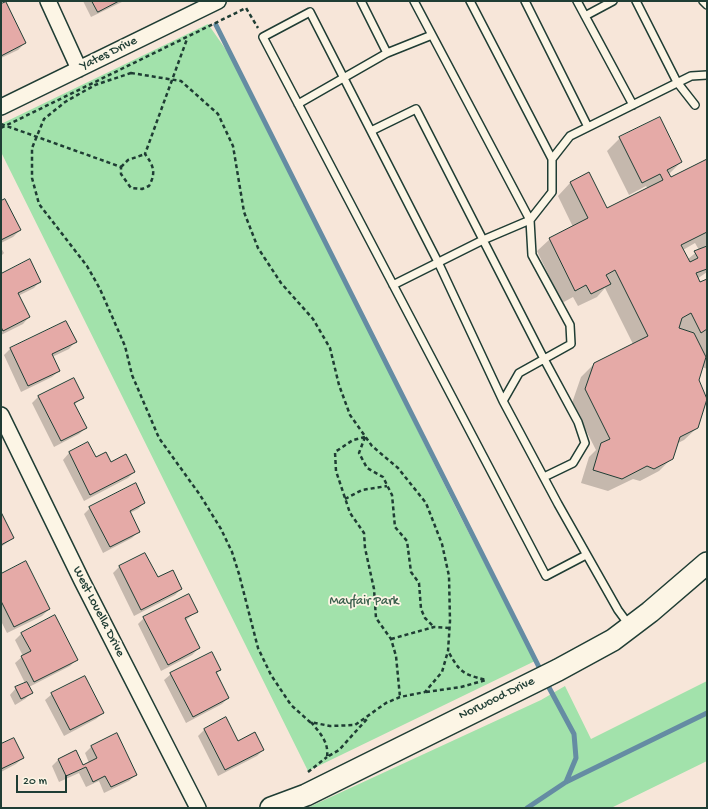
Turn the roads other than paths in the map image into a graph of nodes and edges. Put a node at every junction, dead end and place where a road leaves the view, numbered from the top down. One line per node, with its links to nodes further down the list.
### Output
1 (48, 1): 15 (street)
2 (218, 1): 15 (street, Yates Drive)
3 (361, 1): 14 (lane)
4 (414, 1): 13 (lane)
5 (470, 1): 25 (lane)
6 (524, 1): 23 (lane)
7 (577, 1): 12 (lane)
8 (613, 1): 12 (lane)
9 (636, 1): 18 (lane)
10 (703, 1): 11 (lane)
11 (707, 5)
12 (585, 16): 20 (lane)
13 (432, 35): 14 (lane); 26 (lane)
14 (387, 53): 17 (lane)
15 (79, 69): 22 (street, Yates Drive)
16 (707, 75): 18 (lane)
17 (343, 78): 19 (lane); 19 (lane); 24 (lane)
18 (677, 82): 20 (lane); 21 (lane)
19 (298, 104): 29 (lane)
20 (633, 104): 23 (lane)
21 (695, 105)
22 (1, 107)
23 (588, 127): 25 (lane)
24 (371, 131): 27 (lane); 28 (lane)
25 (552, 159): 26 (lane)
26 (530, 220): 27 (lane); 30 (lane)
27 (483, 240): 28 (lane); 30 (lane)
28 (438, 262): 29 (lane); 31 (lane)
29 (393, 285): 34 (lane)
30 (544, 359): 31 (lane); 33 (lane)
31 (503, 401): 33 (lane)
32 (1, 415): 37 (street, West Louella Drive)
33 (544, 477): 34 (lane)
34 (586, 554): 36 (lane)
35 (707, 563): 36 (main road, Norwood Drive)
36 (631, 628): 38 (main road, Norwood Drive)
37 (198, 808)
38 (271, 808)

